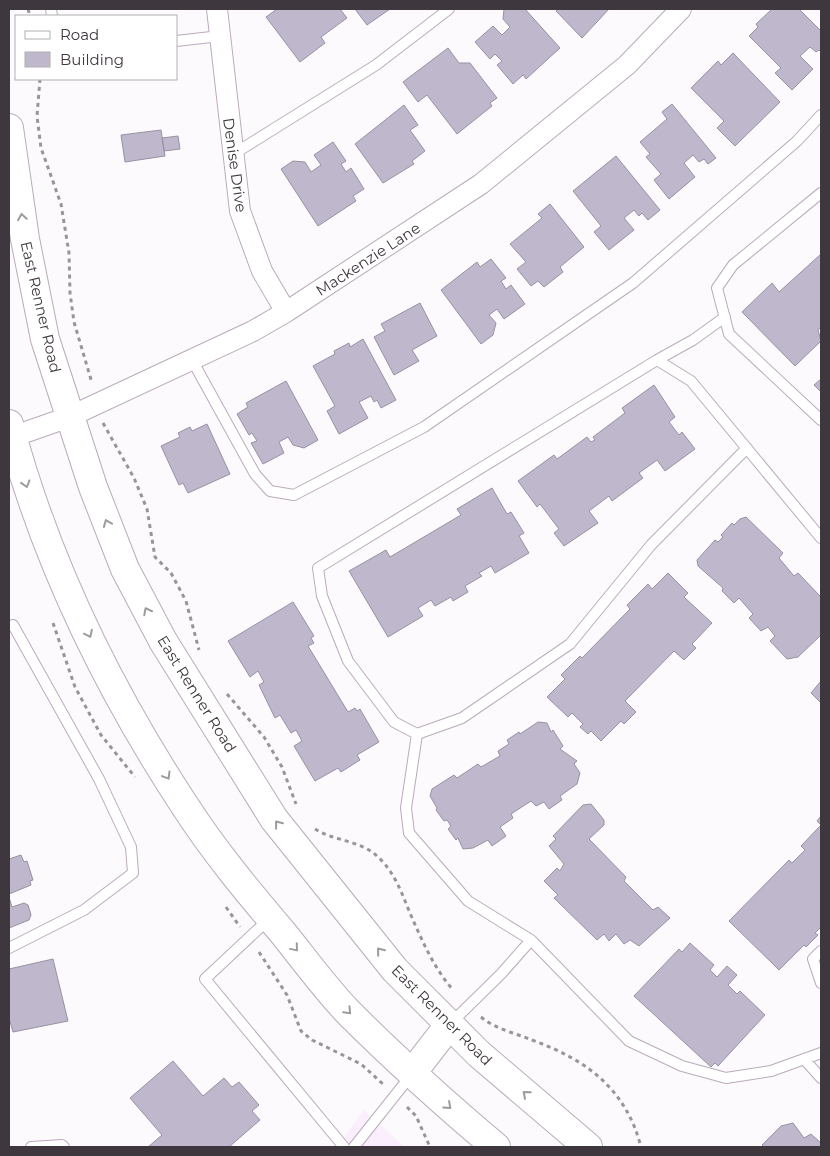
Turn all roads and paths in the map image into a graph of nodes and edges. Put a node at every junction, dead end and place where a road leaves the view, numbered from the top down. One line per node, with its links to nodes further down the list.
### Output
1 (217, 9): 4 (street, Denise Drive)
2 (449, 9): 9 (lane)
3 (681, 9): 11 (street, Mackenzie Lane)
4 (220, 36): 5 (lane); 9 (street, Denise Drive)
5 (178, 41)
6 (40, 80): 15 (path)
7 (821, 115): 13 (lane)
8 (9, 128): 16 (main road, East Renner Road, one-way to 8)
9 (232, 155): 11 (street, Denise Drive)
10 (821, 193): 12 (lane)
11 (286, 312): 13 (street, Mackenzie Lane)
12 (725, 317): 14 (lane); 17 (lane)
13 (192, 360): 15 (street, Mackenzie Lane)
14 (657, 360): 19 (lane); 24 (lane)
15 (97, 404): 16 (street, Mackenzie Lane); 22 (path)
16 (69, 417): 18 (street, Mackenzie Lane); 32 (main road, East Renner Road, one-way to 16)
17 (821, 420)
18 (10, 433): 27 (main road, one-way to 27)
19 (747, 448): 20 (lane); 24 (lane)
20 (821, 538)
21 (9, 626): 29 (lane)
22 (200, 652)
23 (226, 692): 25 (path)
24 (417, 734): 28 (lane)
25 (298, 806)
26 (311, 824): 32 (path)
27 (270, 918): 35 (main road, one-way to 35); 39 (lane)
28 (531, 940): 32 (lane); 34 (lane)
29 (9, 948)
30 (821, 951): 31 (lane)
31 (821, 984)
32 (459, 1015): 35 (main road); 42 (main road, East Renner Road, one-way to 32); 43 (path)
33 (821, 1053): 34 (lane)
34 (804, 1059): 36 (lane)
35 (412, 1073): 40 (lane); 41 (main road, one-way to 41)
36 (821, 1078)
37 (31, 1147): 38 (lane)
38 (64, 1147)
39 (344, 1147)
40 (354, 1147)
41 (496, 1147)
42 (588, 1147)
43 (641, 1147)

